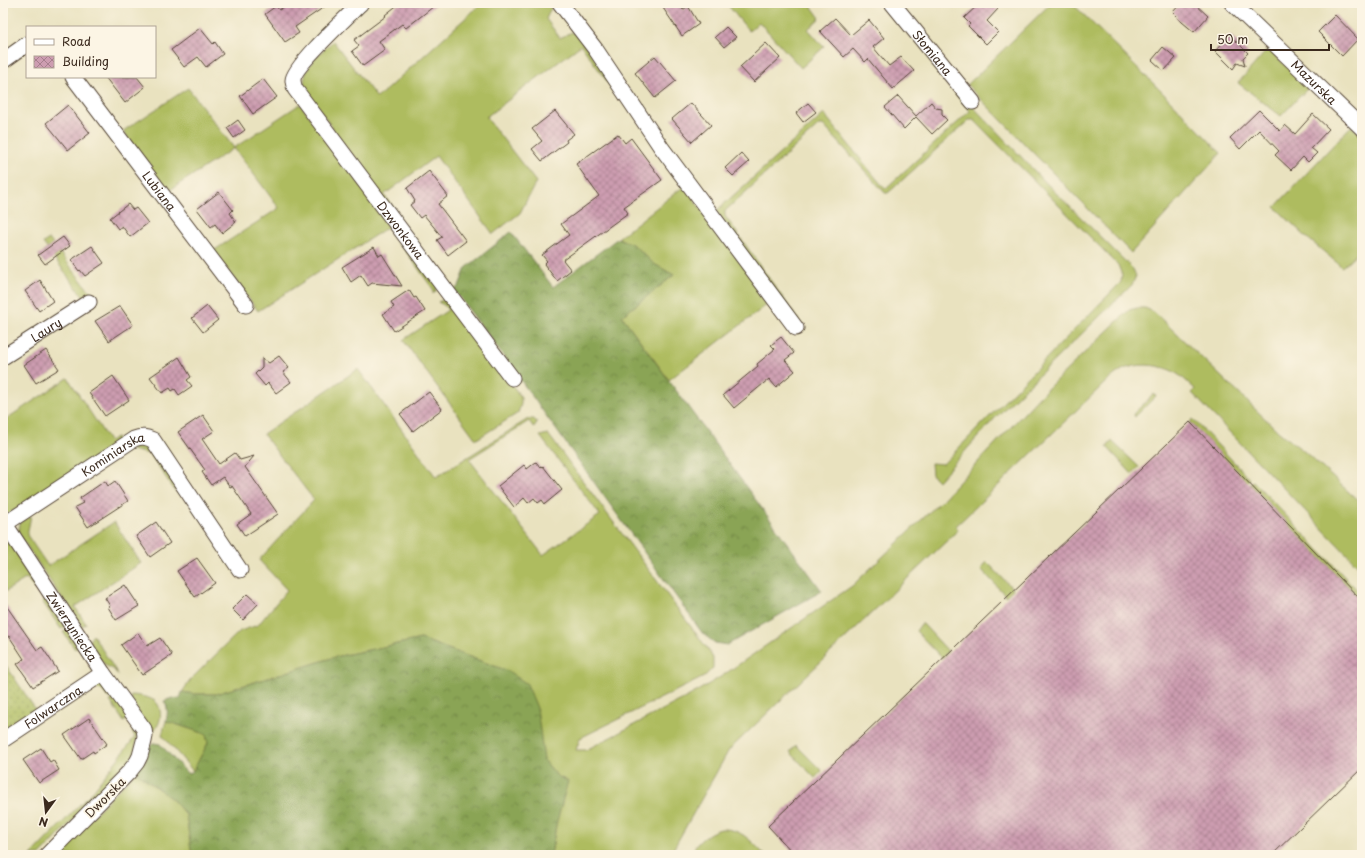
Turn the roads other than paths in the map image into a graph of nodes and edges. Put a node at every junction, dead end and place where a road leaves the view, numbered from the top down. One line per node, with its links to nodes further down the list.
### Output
1 (361, 3): 14 (street, Dzwonkowa)
2 (560, 3): 12 (street)
3 (892, 3): 8 (street, Słomiana)
4 (1232, 3): 9 (street, Mazurska)
5 (26, 45): 6 (street)
6 (3, 61)
7 (74, 78): 11 (street, Lubiana)
8 (973, 102)
9 (1362, 128)
10 (89, 302): 13 (street, Laury)
11 (246, 305)
12 (796, 328)
13 (3, 357)
14 (512, 378)
15 (4, 523): 16 (street, Kominiarska); 17 (street, Zwierzyniecka)
16 (240, 570)
17 (103, 673): 18 (street, Zwierzyniecka); 19 (street, Folwarczna)
18 (144, 729): 20 (street, Dworska)
19 (3, 740)
20 (47, 855)

